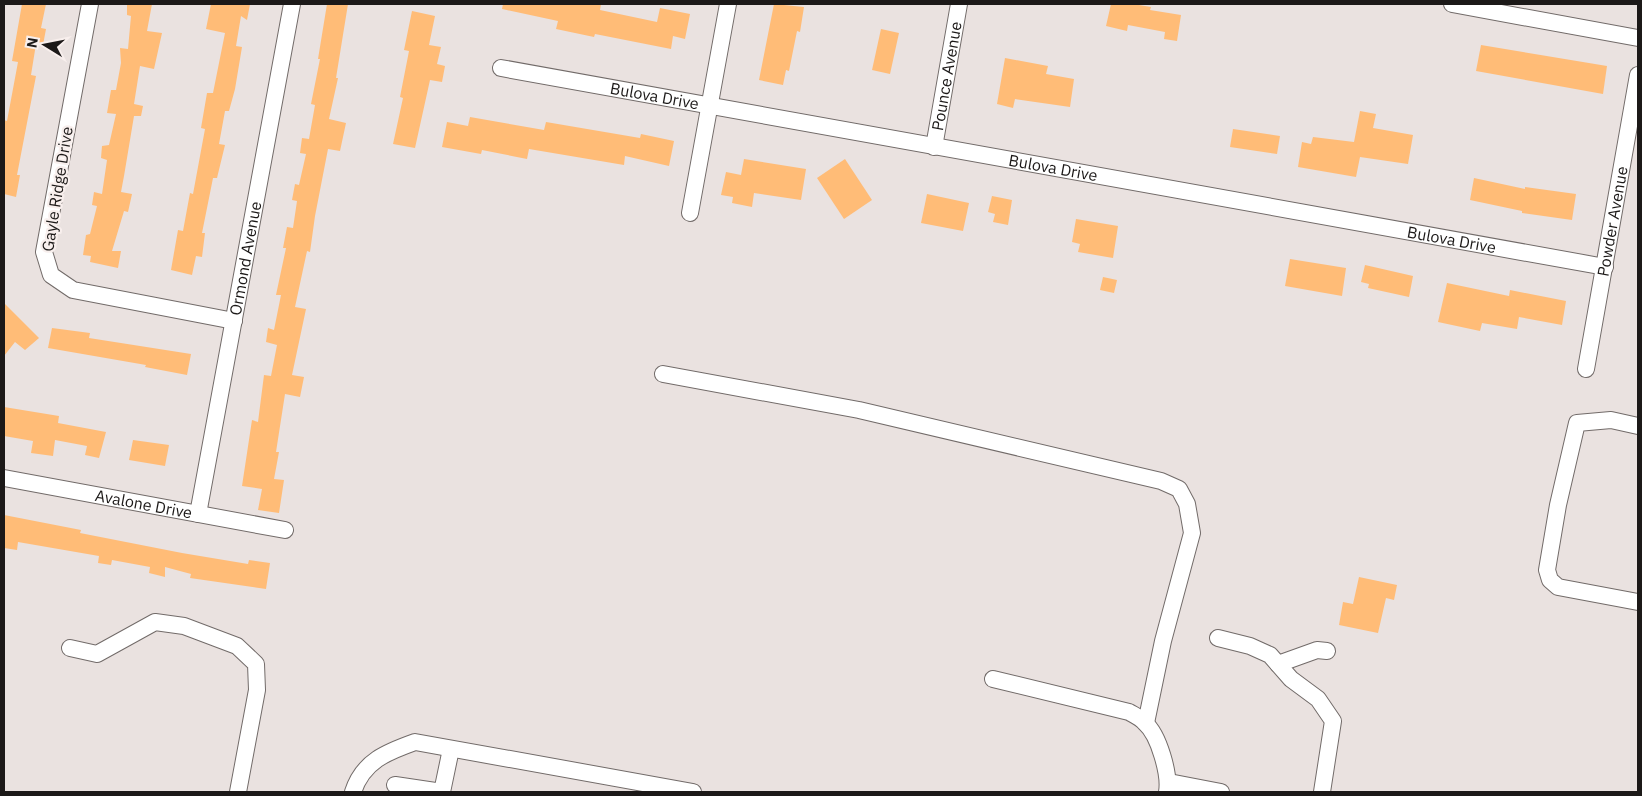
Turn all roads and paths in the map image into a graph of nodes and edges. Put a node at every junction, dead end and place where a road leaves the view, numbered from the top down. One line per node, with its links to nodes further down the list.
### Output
1 (90, 4): 13 (street, Gayle Ridge Drive)
2 (292, 4): 13 (street, Ormond Avenue)
3 (728, 4): 9 (street)
4 (959, 4): 10 (street, Pounce Avenue)
5 (1452, 4): 6 (street)
6 (1638, 38)
7 (501, 68): 9 (street, Bulova Drive)
8 (1638, 74): 12 (street, Powder Avenue)
9 (710, 104): 10 (street, Bulova Drive); 11 (street)
10 (934, 147): 12 (street, Bulova Drive)
11 (690, 213)
12 (1605, 267): 14 (street, Powder Avenue)
13 (234, 321): 18 (street, Ormond Avenue)
14 (1586, 369)
15 (663, 374): 26 (street)
16 (1638, 426): 20 (street)
17 (4, 478): 18 (street, Avalone Drive)
18 (198, 514): 19 (street, Avalone Drive)
19 (285, 530)
20 (1638, 602)
21 (1218, 638): 24 (street)
22 (70, 648): 30 (street)
23 (1326, 651): 24 (street)
24 (1278, 664): 34 (street)
25 (993, 679): 26 (street)
26 (1146, 723): 29 (street)
27 (452, 749): 28 (street); 31 (street); 32 (street)
28 (395, 786)
29 (1168, 787): 33 (street)
30 (238, 792)
31 (353, 792)
32 (693, 792)
33 (1221, 792)
34 (1322, 792)

